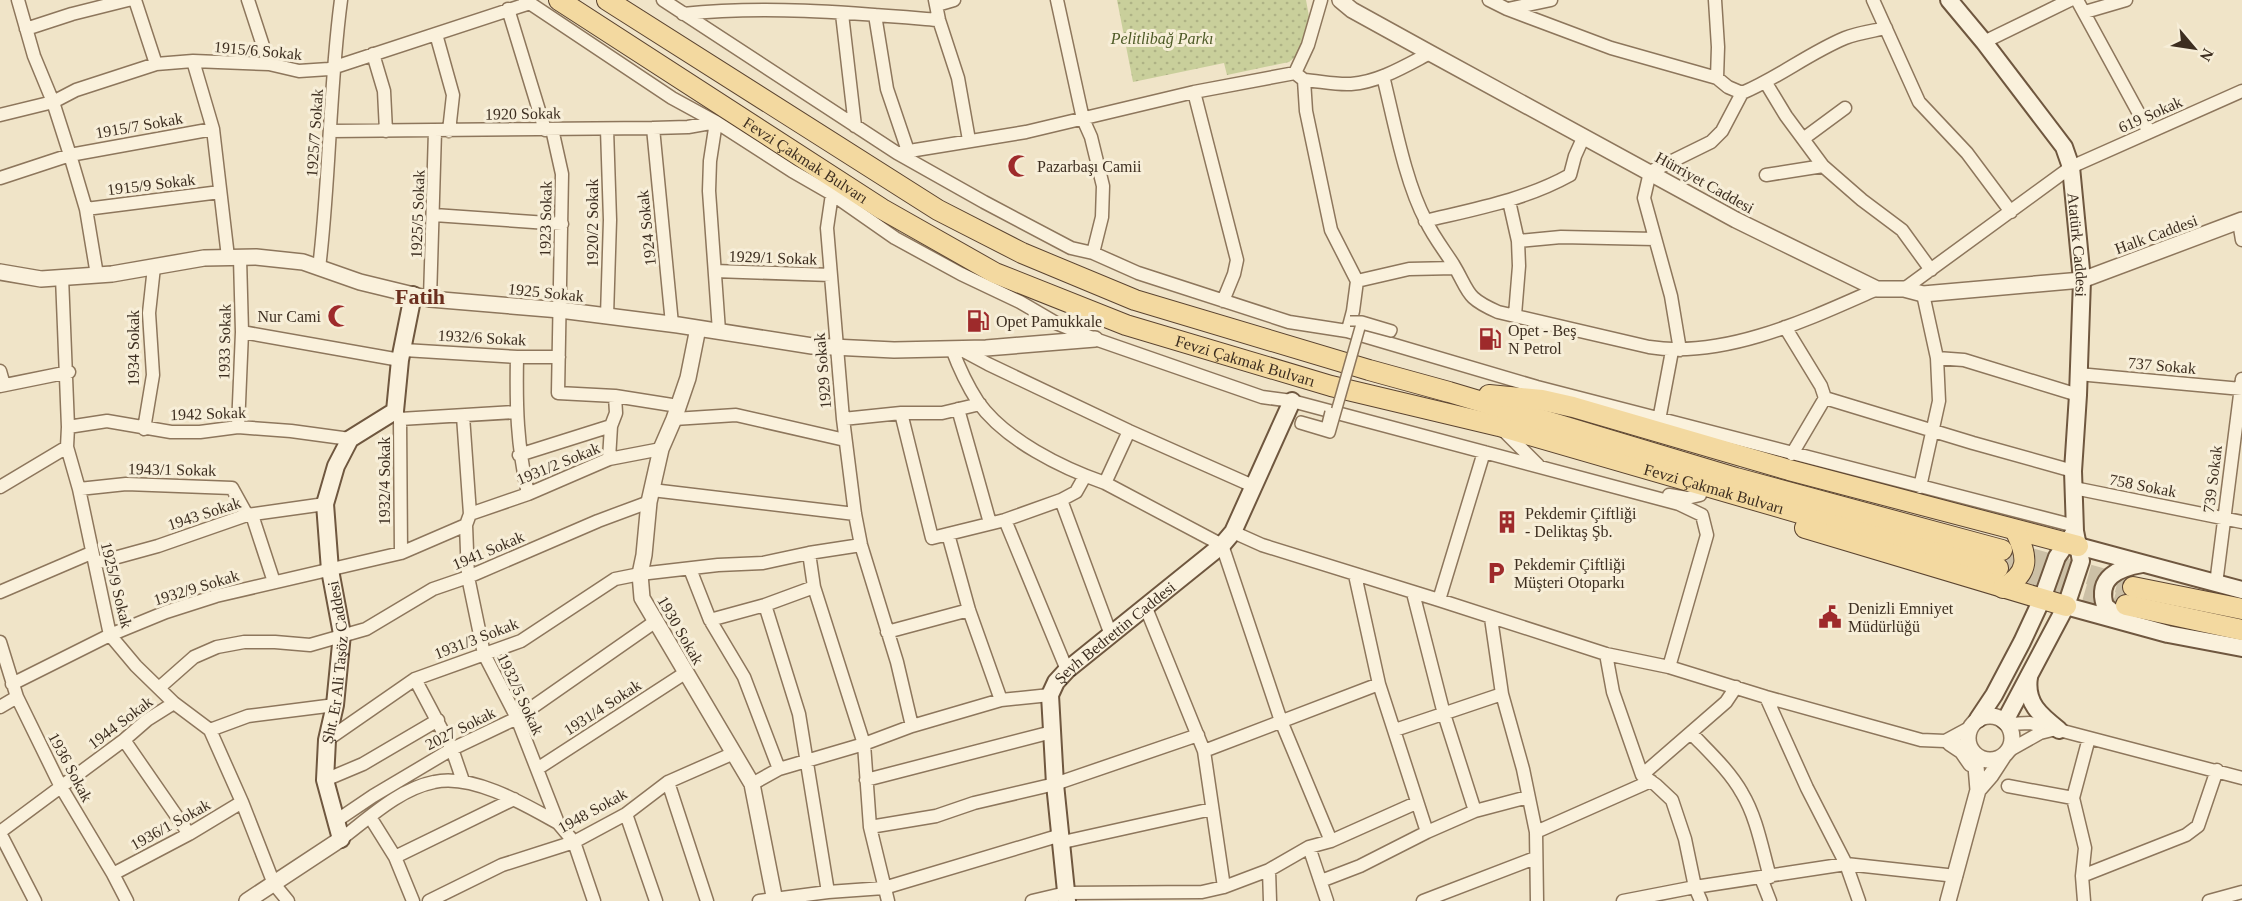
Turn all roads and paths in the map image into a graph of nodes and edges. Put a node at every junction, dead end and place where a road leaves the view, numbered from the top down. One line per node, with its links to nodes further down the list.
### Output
1 (18, 0): 33 (street)
2 (128, 0): 33 (street)
3 (135, 0): 39 (street)
4 (248, 0): 40 (street)
5 (341, 0): 41 (street, 1925/7 Sokak)
6 (559, 0): 142 (main road, Fevzi Çakmak Bulvarı)
7 (607, 0): 126 (main road, Fevzi Çakmak Bulvarı)
8 (663, 0): 28 (street)
9 (954, 0): 22 (street)
10 (1057, 0): 52 (street)
11 (1321, 0): 42 (street)
12 (1340, 0): 37 (street, Hürriyet Caddesi)
13 (1489, 0): 26 (street)
14 (1551, 0): 26 (street)
15 (1715, 0): 44 (street)
16 (1873, 0): 32 (street)
17 (1949, 0): 35 (main road, Atatürk Caddesi)
18 (2070, 0): 35 (street)
19 (2077, 0): 27 (street)
20 (2126, 0): 27 (street)
21 (528, 1): 25 (street, 1915/6 Sokak); 53 (street)
22 (936, 2): 31 (street)
23 (720, 5): 24 (street); 28 (street)
24 (807, 6): 29 (street)
25 (508, 9): 34 (street, 1915/6 Sokak); 58 (street, 1923 Sokak)
26 (1507, 9): 44 (street)
27 (2085, 12): 63 (street)
28 (683, 14): 54 (street)
29 (842, 14): 30 (street); 54 (street)
30 (875, 15): 31 (street); 67 (street)
31 (939, 20): 66 (street)
32 (1886, 28): 45 (street); 78 (street)
33 (26, 29): 49 (street)
34 (436, 33): 36 (street, 1915/6 Sokak); 62 (street)
35 (1984, 42): 70 (main road, Atatürk Caddesi)
36 (373, 54): 41 (street, 1915/6 Sokak); 60 (street)
37 (1430, 54): 43 (street); 64 (street, Hürriyet Caddesi)
38 (193, 61): 39 (street, 1915/6 Sokak); 40 (street, 1915/6 Sokak); 56 (street, 1933 Sokak)
39 (156, 64): 49 (street, 1915/6 Sokak)
40 (268, 64): 41 (street, 1915/6 Sokak)
41 (335, 67): 59 (street, 1925/7 Sokak)
42 (1299, 76): 43 (street); 47 (street); 98 (street)
43 (1383, 76): 80 (street)
44 (1717, 78): 48 (street)
45 (1766, 83): 48 (street); 65 (street)
46 (2242, 91): 63 (street, 619 Sokak)
47 (1194, 92): 52 (street); 103 (street)
48 (1742, 93): 71 (street)
49 (53, 102): 51 (street, 1915/6 Sokak); 68 (street)
50 (1845, 108): 65 (street)
51 (0, 116)
52 (1083, 119): 66 (street); 86 (street)
53 (716, 122): 55 (street, 1920 Sokak); 75 (street); 92 (street)
54 (855, 126): 67 (street)
55 (653, 128): 57 (street, 1920 Sokak); 107 (street, 1924 Sokak)
56 (213, 129): 68 (street, 1915/7 Sokak); 74 (street, 1933 Sokak)
57 (607, 129): 58 (street, 1920 Sokak); 106 (street, 1920/2 Sokak)
58 (549, 130): 62 (street, 1920 Sokak); 82 (street, 1923 Sokak)
59 (330, 131): 60 (street, 1920 Sokak); 89 (street, 1925/7 Sokak)
60 (386, 131): 61 (street, 1920 Sokak)
61 (435, 131): 62 (street, 1920 Sokak); 79 (street, 1925/5 Sokak)
62 (450, 131)
63 (2149, 132): 70 (street, 619 Sokak)
64 (1584, 136): 71 (street, Hürriyet Caddesi); 76 (street)
65 (1803, 139): 69 (street)
66 (969, 140): 67 (street)
67 (902, 152): 86 (street)
68 (70, 154): 73 (street, 1915/7 Sokak); 77 (street)
69 (1823, 166): 72 (street); 91 (street)
70 (2071, 167): 78 (street, 619 Sokak); 97 (main road, Atatürk Caddesi)
71 (1650, 172): 83 (street); 99 (street, Hürriyet Caddesi)
72 (1766, 175)
73 (0, 178)
74 (220, 192): 77 (street, 1915/9 Sokak); 87 (street, 1933 Sokak)
75 (832, 194): 95 (street, 1929 Sokak); 113 (street)
76 (1509, 201): 80 (street); 85 (street)
77 (86, 209): 94 (street)
78 (2011, 212): 91 (street, 619 Sokak)
79 (434, 215): 82 (street); 102 (street, 1925/5 Sokak)
80 (1425, 221): 90 (street)
81 (2240, 221): 84 (street); 97 (street, Halk Caddesi)
82 (562, 224): 104 (street, 1923 Sokak)
83 (1655, 239): 85 (street); 116 (street)
84 (2242, 240)
85 (1518, 241): 105 (street)
86 (1094, 253): 103 (street)
87 (234, 258): 88 (street, 1925 Sokak); 89 (street, 1925 Sokak); 111 (street, 1933 Sokak)
88 (154, 267): 94 (street, 1925 Sokak); 145 (street, 1934 Sokak)
89 (319, 267): 102 (street, 1925 Sokak)
90 (1455, 268): 98 (street); 105 (street)
91 (1931, 270): 100 (street, 619 Sokak)
92 (715, 271): 95 (street, 1929/1 Sokak); 112 (street)
93 (0, 272): 96 (street, 1925 Sokak)
94 (97, 275): 96 (street, 1925 Sokak)
95 (831, 275): 114 (street, 1929 Sokak)
96 (62, 278): 122 (street, 1925/9 Sokak)
97 (2082, 280): 101 (street, Hürriyet Caddesi); 123 (main road, Atatürk Caddesi)
98 (1357, 281): 108 (street)
99 (1877, 289): 100 (street, Hürriyet Caddesi); 109 (street)
100 (1904, 289): 101 (street, Hürriyet Caddesi)
101 (1923, 294): 120 (street)
102 (421, 297): 104 (street, 1925 Sokak); 117 (main road)
103 (1223, 301): 108 (street)
104 (560, 310): 106 (street, 1925 Sokak); 119 (street, 1923 Sokak)
105 (1515, 315): 116 (street)
106 (607, 316): 107 (street, 1925 Sokak)
107 (672, 324): 110 (street, 1925 Sokak)
108 (1349, 326): 135 (street, bridge); 140 (street)
109 (1785, 327): 116 (street); 129 (street)
110 (698, 328): 112 (street, 1925 Sokak); 134 (street, 1930 Sokak)
111 (242, 332): 117 (street, 1932/6 Sokak); 144 (street, 1933 Sokak)
112 (719, 332): 114 (street, 1925 Sokak)
113 (1095, 339): 115 (street, 1925 Sokak); 130 (street)
114 (837, 346): 115 (street, 1925 Sokak); 139 (street, 1929 Sokak)
115 (956, 349): 131 (street); 146 (street)
116 (1676, 350): 140 (street)
117 (402, 355): 118 (street, 1932/6 Sokak); 137 (main road)
118 (517, 357): 119 (street, 1932/6 Sokak); 133 (street)
119 (559, 357): 128 (street, 1923 Sokak)
120 (1937, 358): 127 (street); 147 (street)
121 (0, 371): 124 (street)
122 (67, 372): 124 (street); 143 (street, 1925/9 Sokak)
123 (2078, 374): 125 (street, 737 Sokak); 127 (main road, Atatürk Caddesi)
124 (2, 386)
125 (2241, 386): 172 (street, 739 Sokak)
126 (1449, 392): 142 (main road, Fevzi Çakmak Bulvarı); 178 (main road)
127 (2078, 395): 158 (main road, Atatürk Caddesi)
128 (615, 396): 134 (street); 141 (street)
129 (1825, 398): 147 (street, 758 Sokak); 153 (street)
130 (1292, 401): 135 (street); 160 (main road, Şeyh Bedrettin Caddesi)
131 (980, 404): 132 (street); 157 (street)
132 (958, 409): 136 (street); 176 (street)
133 (516, 412): 138 (street); 154 (street)
134 (676, 412): 149 (street); 151 (street, 1930 Sokak)
135 (1330, 412): 152 (street)
136 (901, 413): 139 (street); 179 (street)
137 (397, 415): 138 (street); 148 (main road); 183 (street, 1932/4 Sokak)
138 (463, 416): 173 (street, 1932/5 Sokak)
139 (843, 419): 149 (street, 1929 Sokak)
140 (1659, 420): 153 (street)
141 (611, 426): 154 (street); 155 (street)
142 (1499, 426): 156 (street); 166 (main road)
143 (69, 427): 145 (street, 1942 Sokak); 150 (street, 1925/9 Sokak)
144 (238, 427): 145 (street, 1942 Sokak); 148 (street, 1942 Sokak)
145 (144, 429)
146 (1129, 431): 159 (street); 160 (street)
147 (1934, 431): 158 (street, 758 Sokak); 162 (street)
148 (350, 439): 169 (main road, Şht. Er Ali Taşöz Caddesi)
149 (845, 440): 170 (street, 1929 Sokak)
150 (67, 447): 161 (street); 163 (street, 1925/9 Sokak)
151 (661, 449): 155 (street, 1931/2 Sokak); 167 (street, 1930 Sokak)
152 (1484, 452): 156 (street); 200 (street)
153 (1792, 454): 162 (street)
154 (519, 455): 165 (street)
155 (609, 459): 165 (street, 1931/2 Sokak)
156 (1542, 468): 164 (street)
157 (1085, 476): 159 (street); 168 (street)
158 (2073, 479): 172 (street, 758 Sokak); 180 (main road, Atatürk Caddesi)
159 (1105, 483): 182 (street)
160 (1253, 486): 177 (main road, Şeyh Bedrettin Caddesi)
161 (0, 487)
162 (1920, 487): 180 (street)
163 (79, 489): 171 (street, 1943/1 Sokak); 185 (street, 1925/9 Sokak)
164 (1629, 492): 166 (street); 219 (street)
165 (528, 494): 173 (street, 1931/2 Sokak)
166 (1700, 495): 195 (main road)
167 (650, 496): 170 (street); 189 (street, 1930 Sokak); 191 (street, 1941 Sokak)
168 (1061, 500): 174 (street); 214 (street)
169 (325, 504): 171 (street, 1943 Sokak); 188 (main road, Şht. Er Ali Taşöz Caddesi)
170 (855, 514): 181 (street, 1929 Sokak)
171 (249, 515): 185 (street, 1943 Sokak); 192 (street)
172 (2224, 518): 175 (street, 758 Sokak); 193 (street, 739 Sokak)
173 (468, 520): 183 (street, 1931/2 Sokak); 191 (street, 1932/5 Sokak)
174 (1005, 520): 176 (street); 220 (street)
175 (2242, 522)
176 (990, 523): 179 (street)
177 (1233, 532): 182 (main road, Şeyh Bedrettin Caddesi); 190 (street)
178 (2016, 532): 180 (main road); 195 (main road)
179 (948, 534): 206 (street)
180 (2073, 537): 186 (main road); 199 (main road); 203 (main road, Atatürk Caddesi)
181 (861, 545): 184 (street, 1931/3 Sokak); 211 (street, 1929 Sokak)
182 (1222, 545): 204 (main road, Şeyh Bedrettin Caddesi); 239 (street)
183 (401, 553): 188 (street, 1931/2 Sokak)
184 (809, 553): 187 (street, 1931/3 Sokak); 194 (street)
185 (94, 558): 197 (street, 1943 Sokak); 213 (street, 1925/9 Sokak)
186 (2143, 563): 193 (main road); 202 (main road)
187 (690, 569): 189 (street, 1931/3 Sokak); 208 (street)
188 (330, 570): 192 (street, 1932/9 Sokak); 212 (main road, Şht. Er Ali Taşöz Caddesi)
189 (640, 574): 209 (street, 1930 Sokak); 217 (street, 1931/3 Sokak)
190 (1355, 575): 198 (street); 225 (street)
191 (468, 577): 212 (street, 1941 Sokak); 217 (street, 1932/5 Sokak)
192 (274, 582): 213 (street, 1932/9 Sokak)
193 (2216, 584): 196 (main road)
194 (814, 587): 201 (street); 253 (street)
195 (2003, 588): 199 (main road)
196 (2242, 590)
197 (0, 592)
198 (1413, 593): 200 (street); 236 (street)
199 (2042, 599): 203 (main road); 240 (main road)
200 (1439, 600): 207 (street)
201 (765, 605): 208 (street); 259 (street)
202 (2129, 605): 203 (main road); 205 (main road); 210 (main road); 216 (main road)
203 (2066, 606): 222 (main road, Atatürk Caddesi)
204 (1146, 608): 214 (main road, Şeyh Bedrettin Caddesi); 248 (street)
205 (2242, 609)
206 (969, 610): 211 (street); 232 (street)
207 (1491, 618): 218 (street); 228 (street)
208 (710, 620): 261 (street)
209 (656, 621): 221 (street, 1930 Sokak); 237 (street, 2027 Sokak)
210 (2242, 630)
211 (887, 632): 242 (street, 1929 Sokak)
212 (342, 634): 226 (street, 1944 Sokak); 234 (main road, Şht. Er Ali Taşöz Caddesi)
213 (110, 635): 224 (street, 1932/9 Sokak); 226 (street, 1925/9 Sokak)
214 (1111, 635): 220 (main road, Şeyh Bedrettin Caddesi)
215 (0, 642): 224 (street, 1936 Sokak)
216 (2242, 648)
217 (484, 654): 223 (street, 1931/3 Sokak); 237 (street, 1932/5 Sokak)
218 (1606, 654): 219 (street); 263 (street)
219 (1669, 667): 227 (street)
220 (1067, 670): 229 (main road, Şeyh Bedrettin Caddesi)
221 (685, 673): 257 (street, 1930 Sokak); 260 (street, 1931/4 Sokak)
222 (2030, 673): 241 (main road, Atatürk Caddesi); 245 (main road)
223 (415, 679): 238 (street); 251 (street, 1931/3 Sokak)
224 (12, 684): 230 (street, 1936 Sokak)
225 (1379, 684): 239 (street); 244 (street)
226 (160, 687): 233 (street, 1925/9 Sokak)
227 (1736, 687): 231 (street); 247 (street)
228 (1502, 694): 236 (street); 274 (street)
229 (1050, 695): 232 (street); 246 (main road, Şeyh Bedrettin Caddesi)
230 (17, 697): 235 (street); 273 (street, 1936 Sokak)
231 (1767, 697): 252 (street); 298 (street)
232 (1002, 700): 242 (street)
233 (174, 703): 243 (street, 1925/9 Sokak); 250 (street, 1944 Sokak)
234 (335, 705): 243 (street); 251 (main road, Şht. Er Ali Taşöz Caddesi)
235 (0, 707)
236 (1444, 714): 244 (street); 280 (street)
237 (517, 718): 254 (street, 2027 Sokak); 260 (street, 1932/5 Sokak)
238 (438, 720): 254 (street); 265 (street)
239 (1281, 721): 255 (street); 292 (street)
240 (1974, 723): 241 (street); 252 (street); 256 (street)
241 (2007, 723): 245 (street); 258 (street)
242 (912, 726): 253 (street)
243 (210, 730): 277 (street, 1925/9 Sokak)
244 (1395, 730): 278 (street)
245 (2059, 730): 249 (street); 258 (street)
246 (1052, 732): 266 (street); 271 (main road, Şeyh Bedrettin Caddesi)
247 (1690, 733): 263 (street); 303 (street)
248 (1198, 735): 255 (street); 271 (street)
249 (2089, 738): 262 (street); 275 (street)
250 (124, 740): 273 (street, 1944 Sokak); 289 (street)
251 (327, 740): 265 (main road, Şht. Er Ali Taşöz Caddesi)
252 (1948, 742): 256 (street); 269 (street)
253 (864, 744): 259 (street); 266 (street)
254 (452, 749): 267 (street); 283 (street, 2027 Sokak)
255 (1204, 751): 279 (street)
256 (1973, 751): 258 (street); 269 (street)
257 (734, 753): 268 (street, 1948 Sokak); 270 (street, 1930 Sokak)
258 (2006, 753): 269 (street)
259 (805, 761): 261 (street); 309 (street)
260 (537, 768): 284 (street, 1932/5 Sokak)
261 (778, 769): 270 (street)
262 (2217, 770): 264 (street); 302 (street)
263 (1646, 778): 287 (street); 307 (street)
264 (2242, 778)
265 (325, 780): 283 (main road, Şht. Er Ali Taşöz Caddesi)
266 (867, 780): 285 (street)
267 (463, 781): 276 (street); 282 (street)
268 (668, 782): 281 (street, 1948 Sokak); 322 (street)
269 (1978, 783): 301 (street)
270 (752, 784): 313 (street, 1930 Sokak)
271 (1055, 784): 285 (street); 290 (main road, Şeyh Bedrettin Caddesi)
272 (2008, 786): 275 (street)
273 (61, 787): 288 (street, 1944 Sokak); 300 (street, 1936 Sokak)
274 (1528, 796): 280 (street); 287 (street)
275 (2073, 798): 302 (street)
276 (514, 799): 284 (street); 296 (street)
277 (242, 802): 289 (street, 1936/1 Sokak); 305 (street, 1925/9 Sokak)
278 (1416, 803): 286 (street); 292 (street)
279 (1212, 809): 290 (street); 306 (street)
280 (1475, 811): 286 (street)
281 (626, 814): 293 (street, 1948 Sokak); 321 (street)
282 (370, 817): 291 (street); 296 (street)
283 (336, 821): 291 (main road, Şht. Er Ali Taşöz Caddesi)
284 (558, 823): 293 (street, 1932/5 Sokak)
285 (870, 827): 308 (street)
286 (1426, 832): 304 (street)
287 (1536, 832): 297 (street)
288 (0, 833): 295 (street)
289 (189, 834): 300 (street, 1936/1 Sokak)
290 (1062, 838): 308 (street); 312 (main road, Şeyh Bedrettin Caddesi)
291 (341, 839): 305 (street)
292 (1331, 841): 294 (street)
293 (574, 842): 319 (street, 1948 Sokak); 320 (street, 1932/5 Sokak)
294 (1309, 848): 299 (street); 304 (street)
295 (4, 852): 314 (street)
296 (395, 857): 318 (street)
297 (1535, 858): 327 (street); 328 (street)
298 (1846, 864): 301 (street); 303 (street); 332 (street)
299 (1269, 870): 306 (street); 325 (street)
300 (113, 874): 315 (street, 1936 Sokak)
301 (1956, 876): 333 (street); 334 (street)
302 (2082, 876): 335 (street)
303 (1766, 877): 307 (street); 331 (street)
304 (1321, 881): 326 (street)
305 (274, 884): 316 (street); 317 (street, 1925/9 Sokak)
306 (1224, 887): 311 (street)
307 (1695, 887): 329 (street); 330 (street)
308 (885, 888): 309 (street); 323 (street)
309 (828, 892): 313 (street)
310 (2242, 892): 336 (street)
311 (1143, 896): 312 (street)
312 (1066, 897): 324 (street)
313 (769, 900)
314 (35, 901)
315 (127, 901)
316 (247, 901)
317 (288, 901)
318 (413, 901)
319 (429, 901)
320 (594, 901)
321 (656, 901)
322 (707, 901)
323 (888, 901)
324 (1032, 901)
325 (1270, 901)
326 (1327, 901)
327 (1423, 901)
328 (1537, 901)
329 (1623, 901)
330 (1701, 901)
331 (1770, 901)
332 (1859, 901)
333 (1948, 901)
334 (1957, 901)
335 (2084, 901)
336 (2209, 901)

